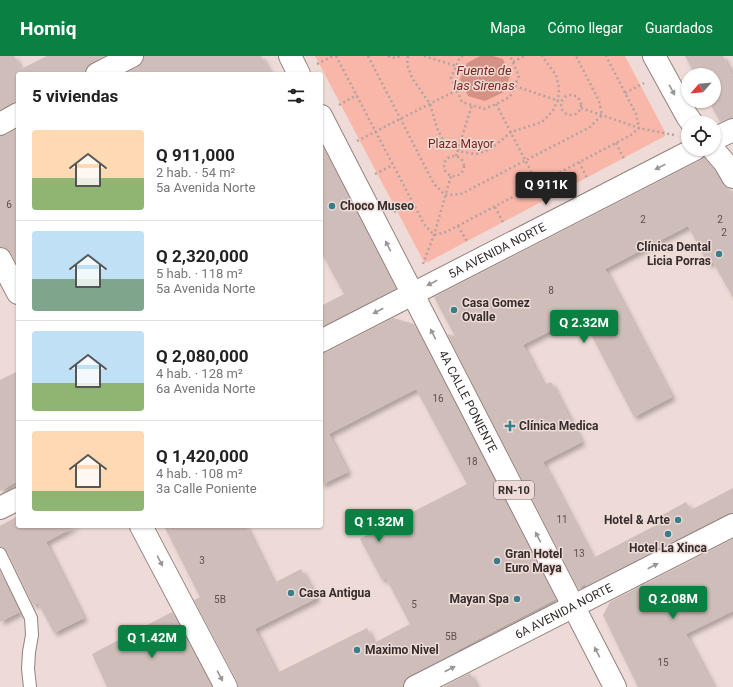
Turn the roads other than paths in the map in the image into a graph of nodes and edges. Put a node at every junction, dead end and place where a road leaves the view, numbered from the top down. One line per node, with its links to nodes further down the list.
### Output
1 (132, 56): 4 (main road)
2 (290, 56): 5 (main road)
3 (654, 56): 7 (main road, one-way to 7)
4 (101, 72)
5 (298, 72)
6 (16, 115): 9 (main road)
7 (687, 116)
8 (323, 120): 17 (main road, 4A CALLE PONIENTE / RN-10, one-way to 8)
9 (0, 124)
10 (733, 130): 11 (main road)
11 (721, 136)
12 (681, 156): 17 (main road, 5A AVENIDA NORTE, one-way to 17)
13 (720, 156): 14 (main road)
14 (733, 177)
15 (0, 259): 16 (main road)
16 (16, 289)
17 (412, 293): 18 (main road, 5A AVENIDA NORTE, one-way to 18); 24 (main road, 4A CALLE PONIENTE / RN-10, one-way to 17)
18 (323, 339)
19 (16, 500): 20 (main road)
20 (0, 508)
21 (733, 525): 24 (main road, 6A AVENIDA NORTE, one-way to 21)
22 (142, 528): 26 (main road, one-way to 26)
23 (0, 554): 25 (lane)
24 (573, 606): 27 (main road, 6A AVENIDA NORTE, one-way to 24); 28 (main road, 4A CALLE PONIENTE / RN-10, one-way to 24)
25 (30, 687)
26 (226, 687)
27 (415, 687)
28 (615, 687)

